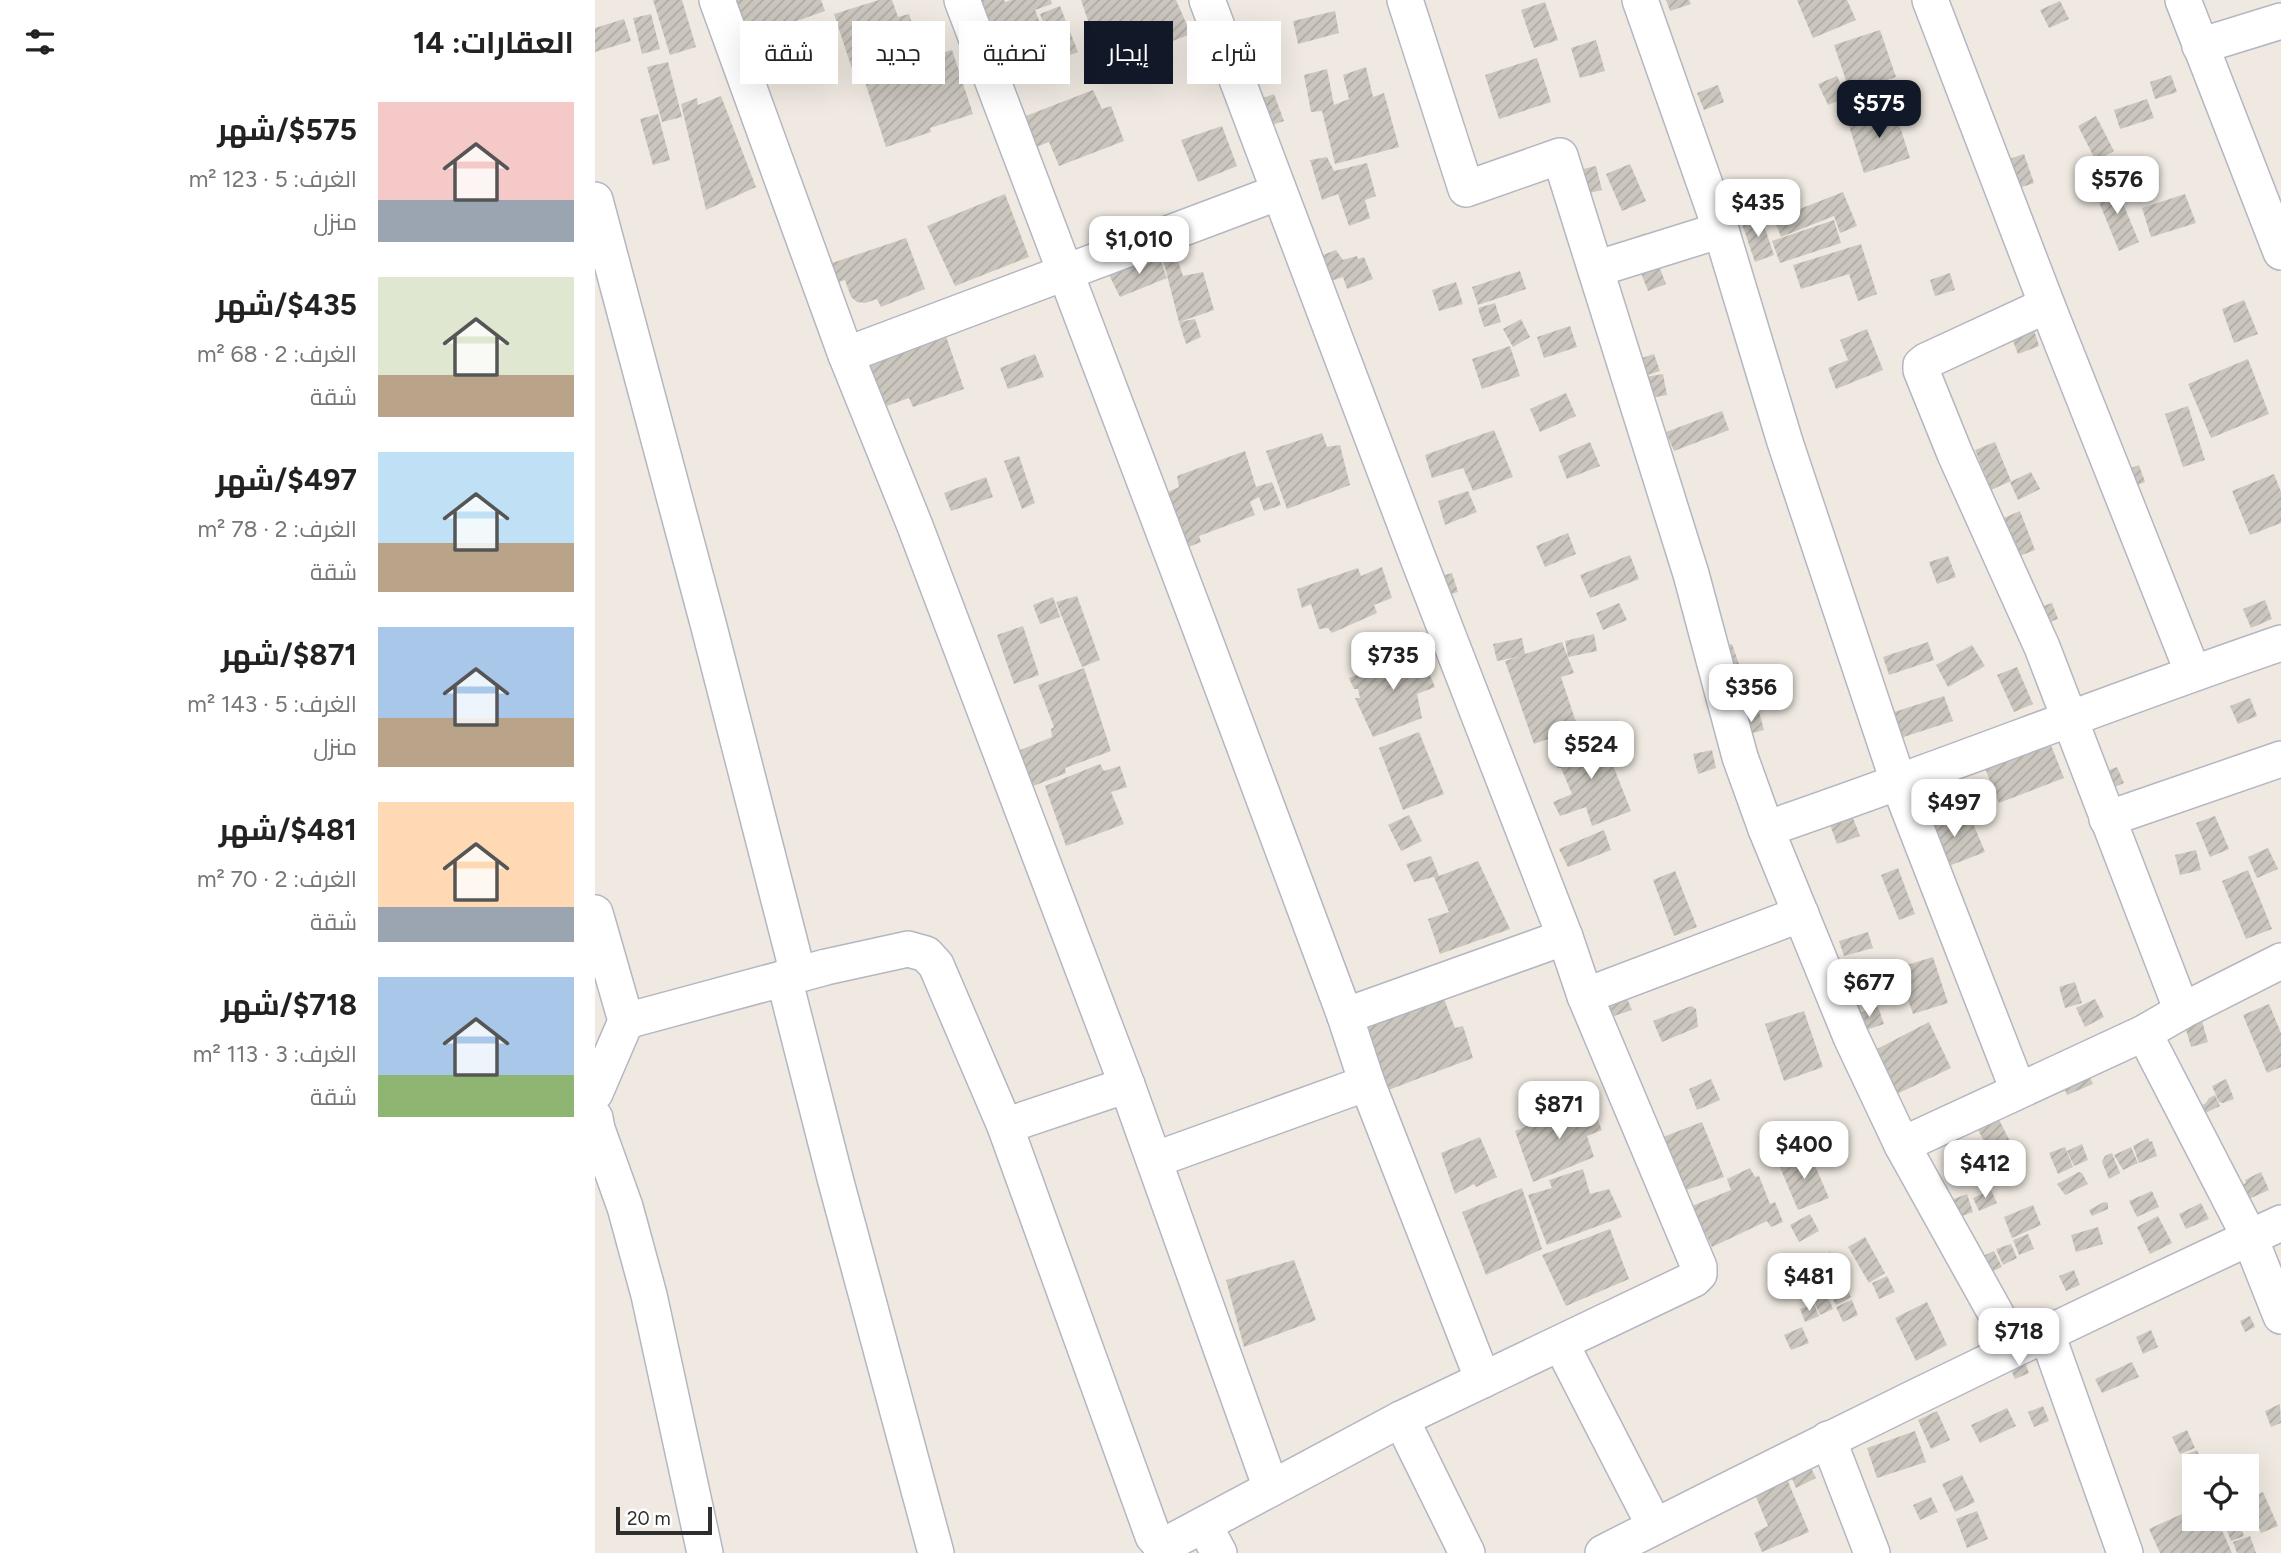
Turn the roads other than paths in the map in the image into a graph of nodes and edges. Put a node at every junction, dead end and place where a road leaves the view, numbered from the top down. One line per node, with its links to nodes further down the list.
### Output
1 (717, 0): 17 (street)
2 (962, 0): 15 (street)
3 (1207, 0): 10 (street)
4 (1405, 0): 14 (street)
5 (1640, 0): 12 (street)
6 (1930, 0): 16 (street)
7 (2183, 0): 9 (street)
8 (2281, 21): 9 (street)
9 (2200, 46): 13 (street)
10 (1279, 192): 15 (street); 27 (street)
11 (595, 200): 29 (street)
12 (1721, 230): 14 (street); 22 (street)
13 (2281, 252)
14 (1596, 269): 24 (street)
15 (1065, 273): 17 (street); 32 (street)
16 (2047, 305): 19 (street); 20 (street)
17 (846, 355): 36 (street)
18 (2281, 643): 19 (street)
19 (2193, 673): 20 (street)
20 (2070, 719): 22 (street); 23 (street)
21 (2281, 759): 23 (street)
22 (1899, 783): 24 (street); 37 (street)
23 (2107, 819): 31 (street)
24 (1766, 829): 26 (street)
25 (595, 914): 33 (street)
26 (1801, 914): 30 (street); 41 (street)
27 (1565, 937): 30 (street); 32 (street)
28 (2281, 961): 31 (street)
29 (791, 976): 33 (street); 40 (street); 57 (street)
30 (1585, 996): 47 (street)
31 (2182, 1011): 34 (street)
32 (1345, 1016): 35 (street)
33 (626, 1021): 38 (street)
34 (2144, 1033): 37 (street); 44 (street)
35 (1367, 1083): 42 (street); 49 (street)
36 (1127, 1085): 40 (street); 42 (street)
37 (2018, 1090): 41 (street)
38 (595, 1093)
39 (596, 1126): 56 (street)
40 (1005, 1126): 54 (street)
41 (1902, 1145): 48 (street)
42 (1154, 1160): 52 (street)
43 (2281, 1223): 44 (street)
44 (2250, 1238): 45 (street); 46 (street)
45 (2281, 1316)
46 (2047, 1334): 48 (street); 60 (street)
47 (1561, 1344): 49 (street); 53 (street)
48 (2015, 1348): 51 (street)
49 (1483, 1380): 50 (street)
50 (1401, 1419): 52 (street); 58 (street)
51 (1828, 1439): 53 (street); 59 (street)
52 (1271, 1488): 54 (street)
53 (1654, 1525): 55 (street)
54 (1211, 1539)
55 (1619, 1549)
56 (705, 1553)
57 (936, 1553)
58 (1467, 1553)
59 (1872, 1553)
60 (2125, 1553)

